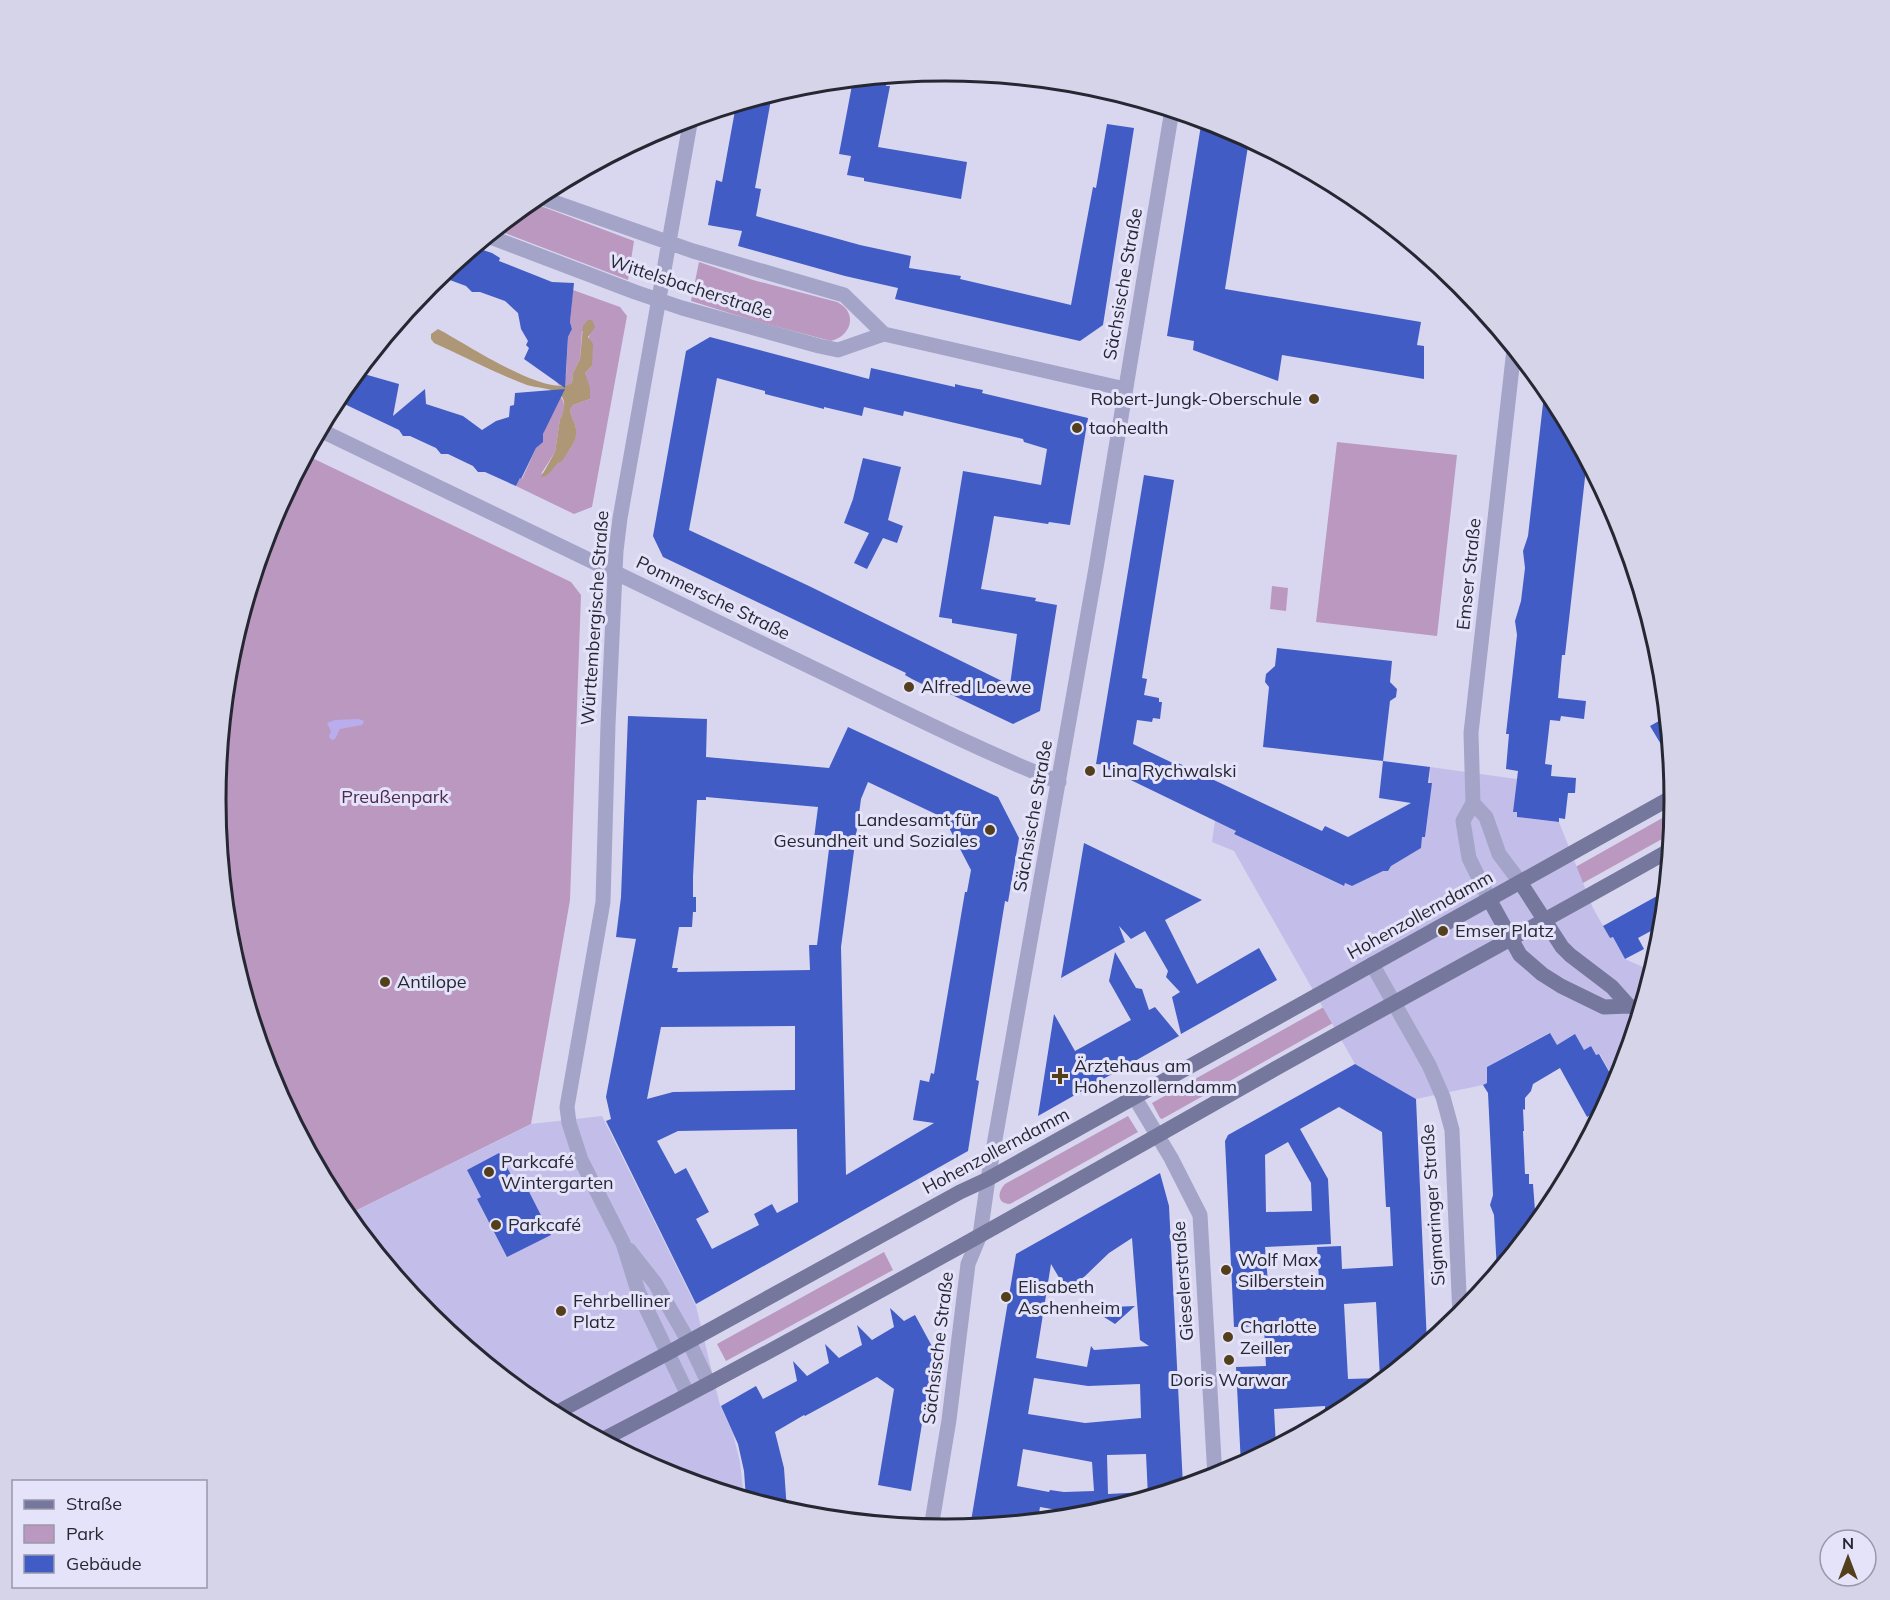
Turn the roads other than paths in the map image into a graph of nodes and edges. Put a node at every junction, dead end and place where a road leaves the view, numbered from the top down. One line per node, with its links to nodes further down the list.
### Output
1 (1171, 117): 9 (street, Sächsische Straße)
2 (689, 129): 5 (street, Württembergische Straße)
3 (549, 200): 5 (street, Wittelsbacherstraße)
4 (496, 239): 6 (street, Wittelsbacherstraße)
5 (669, 244): 6 (street, Württembergische Straße); 7 (street, Wittelsbacherstraße)
6 (659, 300): 7 (street, Wittelsbacherstraße); 11 (street, Württembergische Straße)
7 (884, 334): 9 (street)
8 (1513, 359): 14 (street, Emser Straße)
9 (1125, 389): 12 (street, Sächsische Straße)
10 (326, 433): 11 (street, Pommersche Straße)
11 (615, 573): 12 (street, Pommersche Straße); 27 (street, Württembergische Straße)
12 (1059, 783): 25 (street, Sächsische Straße)
13 (1664, 802): 16 (main road, Hohenzollerndamm)
14 (1473, 803): 16 (street); 17 (street, Emser Straße)
15 (1661, 855): 18 (main road)
16 (1520, 882): 17 (main road, Hohenzollerndamm); 18 (main road)
17 (1489, 899): 19 (main road); 20 (main road, Hohenzollerndamm)
18 (1544, 921): 19 (main road); 22 (main road)
19 (1511, 939): 21 (main road); 22 (main road)
20 (1372, 964): 21 (street, Sigmaringer Straße); 23 (main road, Hohenzollerndamm)
21 (1394, 1003): 24 (main road); 28 (street, Sigmaringer Straße)
22 (1634, 1008)
23 (1135, 1098): 24 (street, Gieselerstraße); 25 (main road, Hohenzollerndamm)
24 (1158, 1136): 26 (main road); 35 (street, Gieselerstraße)
25 (988, 1179): 26 (street, Sächsische Straße); 29 (main road, Hohenzollerndamm)
26 (980, 1235): 31 (main road); 36 (street, Sächsische Straße)
27 (623, 1243): 29 (street); 30 (street)
28 (1459, 1301)
29 (689, 1342): 30 (main road, Hohenzollerndamm); 31 (street)
30 (668, 1353): 32 (street); 33 (main road, Hohenzollerndamm)
31 (709, 1384): 32 (main road)
32 (688, 1395): 34 (main road)
33 (563, 1409)
34 (610, 1436)
35 (1214, 1466)
36 (933, 1518)

